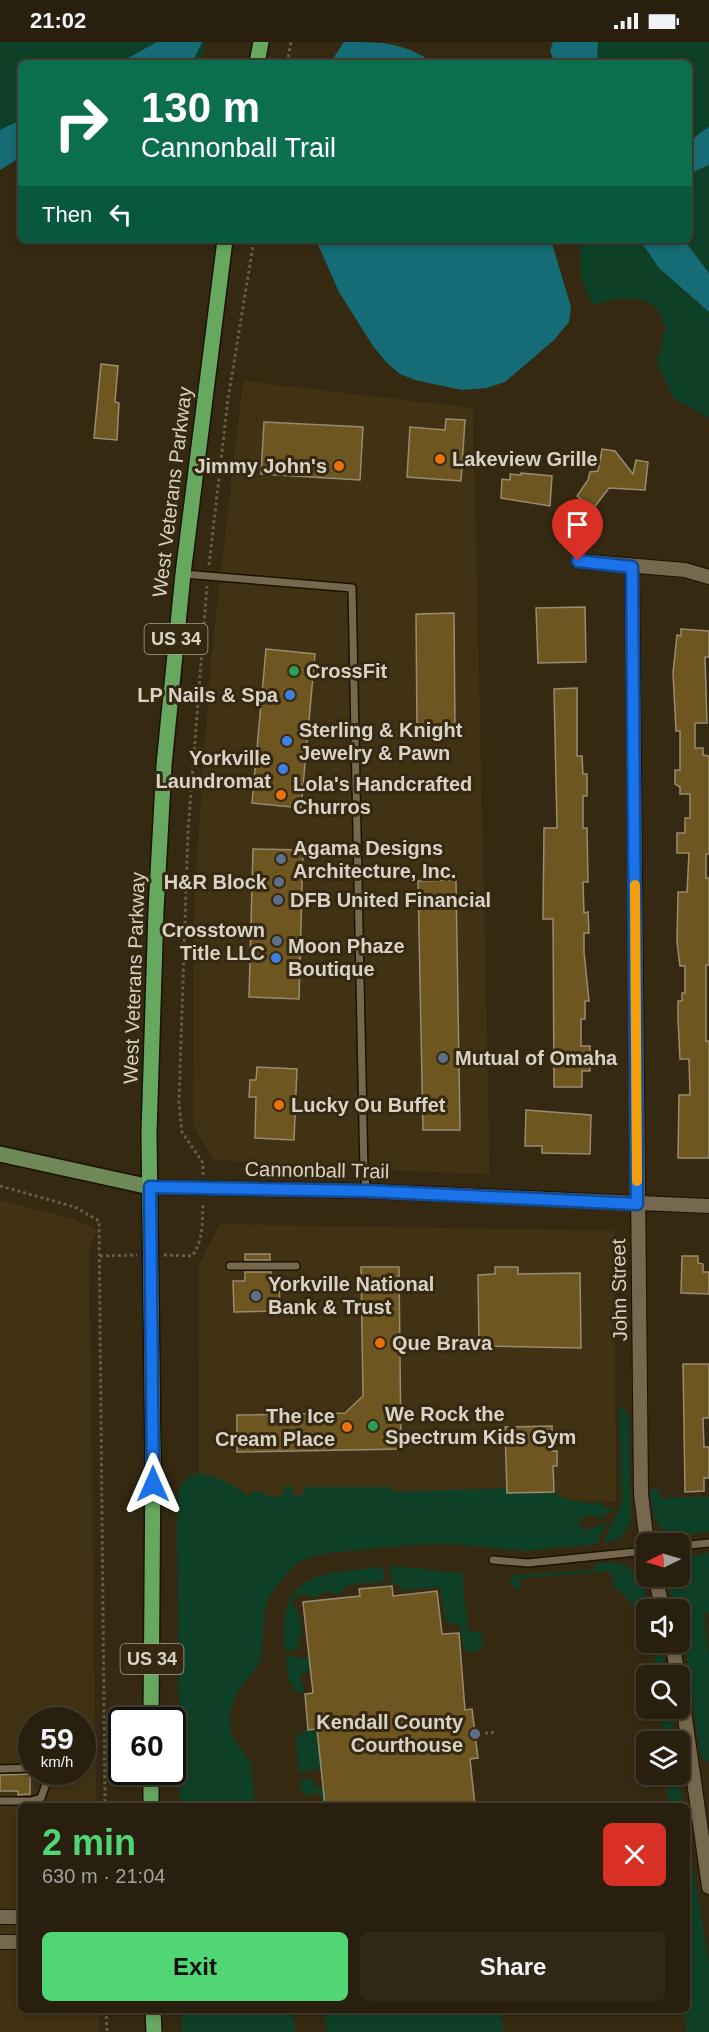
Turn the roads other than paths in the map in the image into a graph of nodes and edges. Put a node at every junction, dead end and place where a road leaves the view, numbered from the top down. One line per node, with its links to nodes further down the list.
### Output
1 (261, 42): 2 (main road)
2 (258, 60)
3 (225, 243): 6 (main road, West Veterans Parkway / US 34)
4 (578, 561): 5 (street)
5 (632, 567): 7 (street); 11 (street, John Street)
6 (183, 574): 9 (main road, West Veterans Parkway / US 34); 10 (lane)
7 (709, 578)
8 (0, 1154): 9 (main road, Cannonball Trail)
9 (150, 1187): 10 (street, Cannonball Trail); 20 (main road, West Veterans Parkway / US 34)
10 (367, 1191): 11 (street, Cannonball Trail)
11 (637, 1204): 12 (street, Cannonball Trail); 15 (street, John Street)
12 (709, 1206)
13 (230, 1266): 14 (lane)
14 (296, 1266)
15 (645, 1533)
16 (709, 1543): 17 (lane)
17 (690, 1545)
18 (636, 1552): 19 (lane)
19 (493, 1560)
20 (152, 1707)
21 (685, 1719): 28 (street)
22 (18, 1768): 23 (lane)
23 (0, 1769)
24 (46, 1785): 26 (lane)
25 (151, 1785): 27 (main road)
26 (0, 1801)
27 (151, 1803)
28 (709, 1887)
29 (0, 1917): 30 (street)
30 (18, 1917)
31 (0, 1942): 32 (street)
32 (18, 1942)
33 (153, 2013): 34 (main road)
34 (154, 2032)

